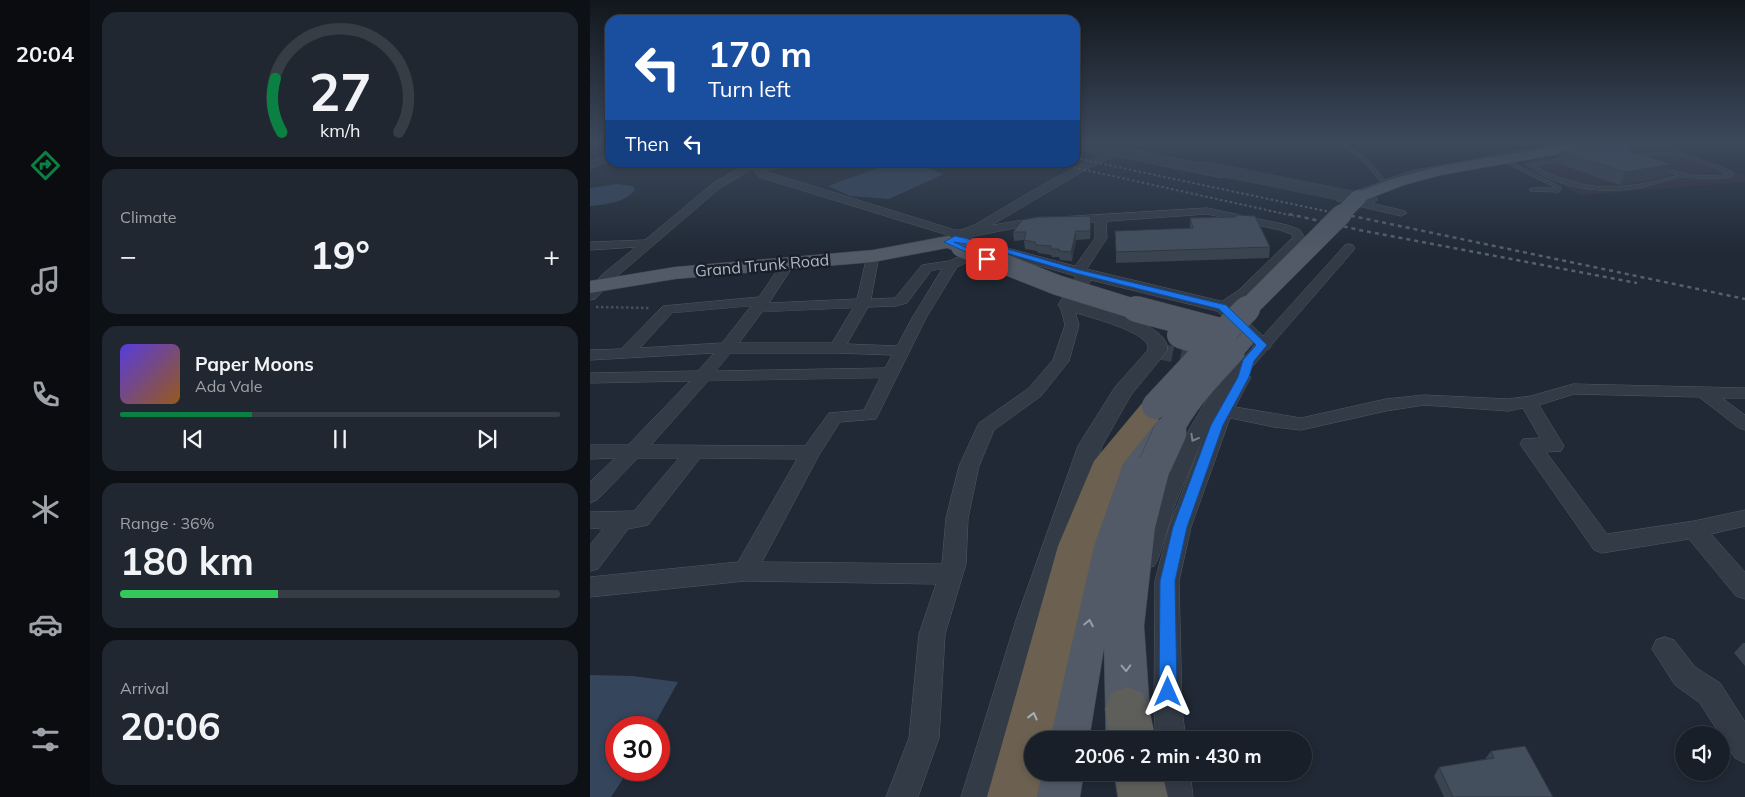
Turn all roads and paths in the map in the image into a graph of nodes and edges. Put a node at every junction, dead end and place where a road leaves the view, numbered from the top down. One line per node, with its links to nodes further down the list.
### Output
1 (730, 179): 16 (street)
2 (776, 179): 18 (street)
3 (1062, 179): 18 (street)
4 (1280, 179): 13 (street, bridge)
5 (1292, 179): 13 (street)
6 (1367, 179): 13 (lane)
7 (1397, 179): 13 (lane)
8 (1413, 179): 13 (main road)
9 (1543, 179): 12 (lane)
10 (1556, 179): 11 (lane)
11 (1671, 179)
12 (1532, 190)
13 (1367, 193): 14 (street); 32 (main road)
14 (1402, 212)
15 (1106, 218): 18 (street); 23 (street); 29 (street)
16 (648, 244): 17 (street); 24 (street)
17 (590, 246)
18 (952, 246): 19 (street); 19 (street); 21 (main road, Grand Trunk Road); 25 (street); 31 (main road); 32 (main road, bridge); 35 (street)
19 (991, 246): 23 (street)
20 (1349, 248): 32 (street)
21 (873, 256): 22 (main road, Grand Trunk Road); 25 (street)
22 (789, 263): 24 (main road, Grand Trunk Road); 26 (street)
23 (1082, 273): 27 (street); 29 (street)
24 (593, 289)
25 (863, 304): 26 (street); 34 (street)
26 (760, 305): 30 (street); 33 (street)
27 (1067, 305): 58 (street); 71 (street)
28 (590, 306): 30 (path)
29 (1223, 307): 32 (street)
30 (668, 309): 36 (street)
31 (1164, 330): 32 (main road, bridge); 44 (main road)
32 (1237, 345): 44 (main road, bridge); 45 (street); 62 (main road, one-way to 62, bridge)
33 (726, 348): 34 (street); 36 (street); 39 (street)
34 (837, 348): 35 (street)
35 (903, 351): 38 (street)
36 (625, 354): 37 (street)
37 (590, 355)
38 (892, 373): 39 (street); 50 (street)
39 (703, 376): 40 (street); 47 (street)
40 (590, 378)
41 (1705, 393): 42 (street); 43 (street); 46 (street)
42 (1745, 393)
43 (1528, 402): 45 (street); 55 (street)
44 (1155, 406): 63 (main road, one-way to 44); 72 (highway, one-way to 44)
45 (1225, 411): 64 (street)
46 (1745, 424)
47 (635, 451): 48 (street); 49 (street); 51 (street)
48 (695, 451): 50 (street); 54 (street)
49 (590, 452)
50 (810, 453): 57 (street)
51 (590, 495)
52 (1745, 518): 55 (street)
53 (590, 520): 54 (street)
54 (622, 521): 56 (street)
55 (1694, 530): 60 (street)
56 (590, 562)
57 (746, 571): 58 (street); 59 (street)
58 (951, 574): 70 (street)
59 (590, 587)
60 (1745, 589)
61 (1665, 649): 65 (street)
62 (1130, 730)
63 (1068, 731)
64 (1170, 731)
65 (1745, 748)
66 (1058, 781): 73 (main road)
67 (1130, 781): 74 (main road)
68 (1140, 781): 75 (highway)
69 (1176, 781): 76 (street)
70 (902, 797)
71 (980, 797)
72 (1012, 797)
73 (1055, 797)
74 (1131, 797)
75 (1143, 797)
76 (1177, 797)

